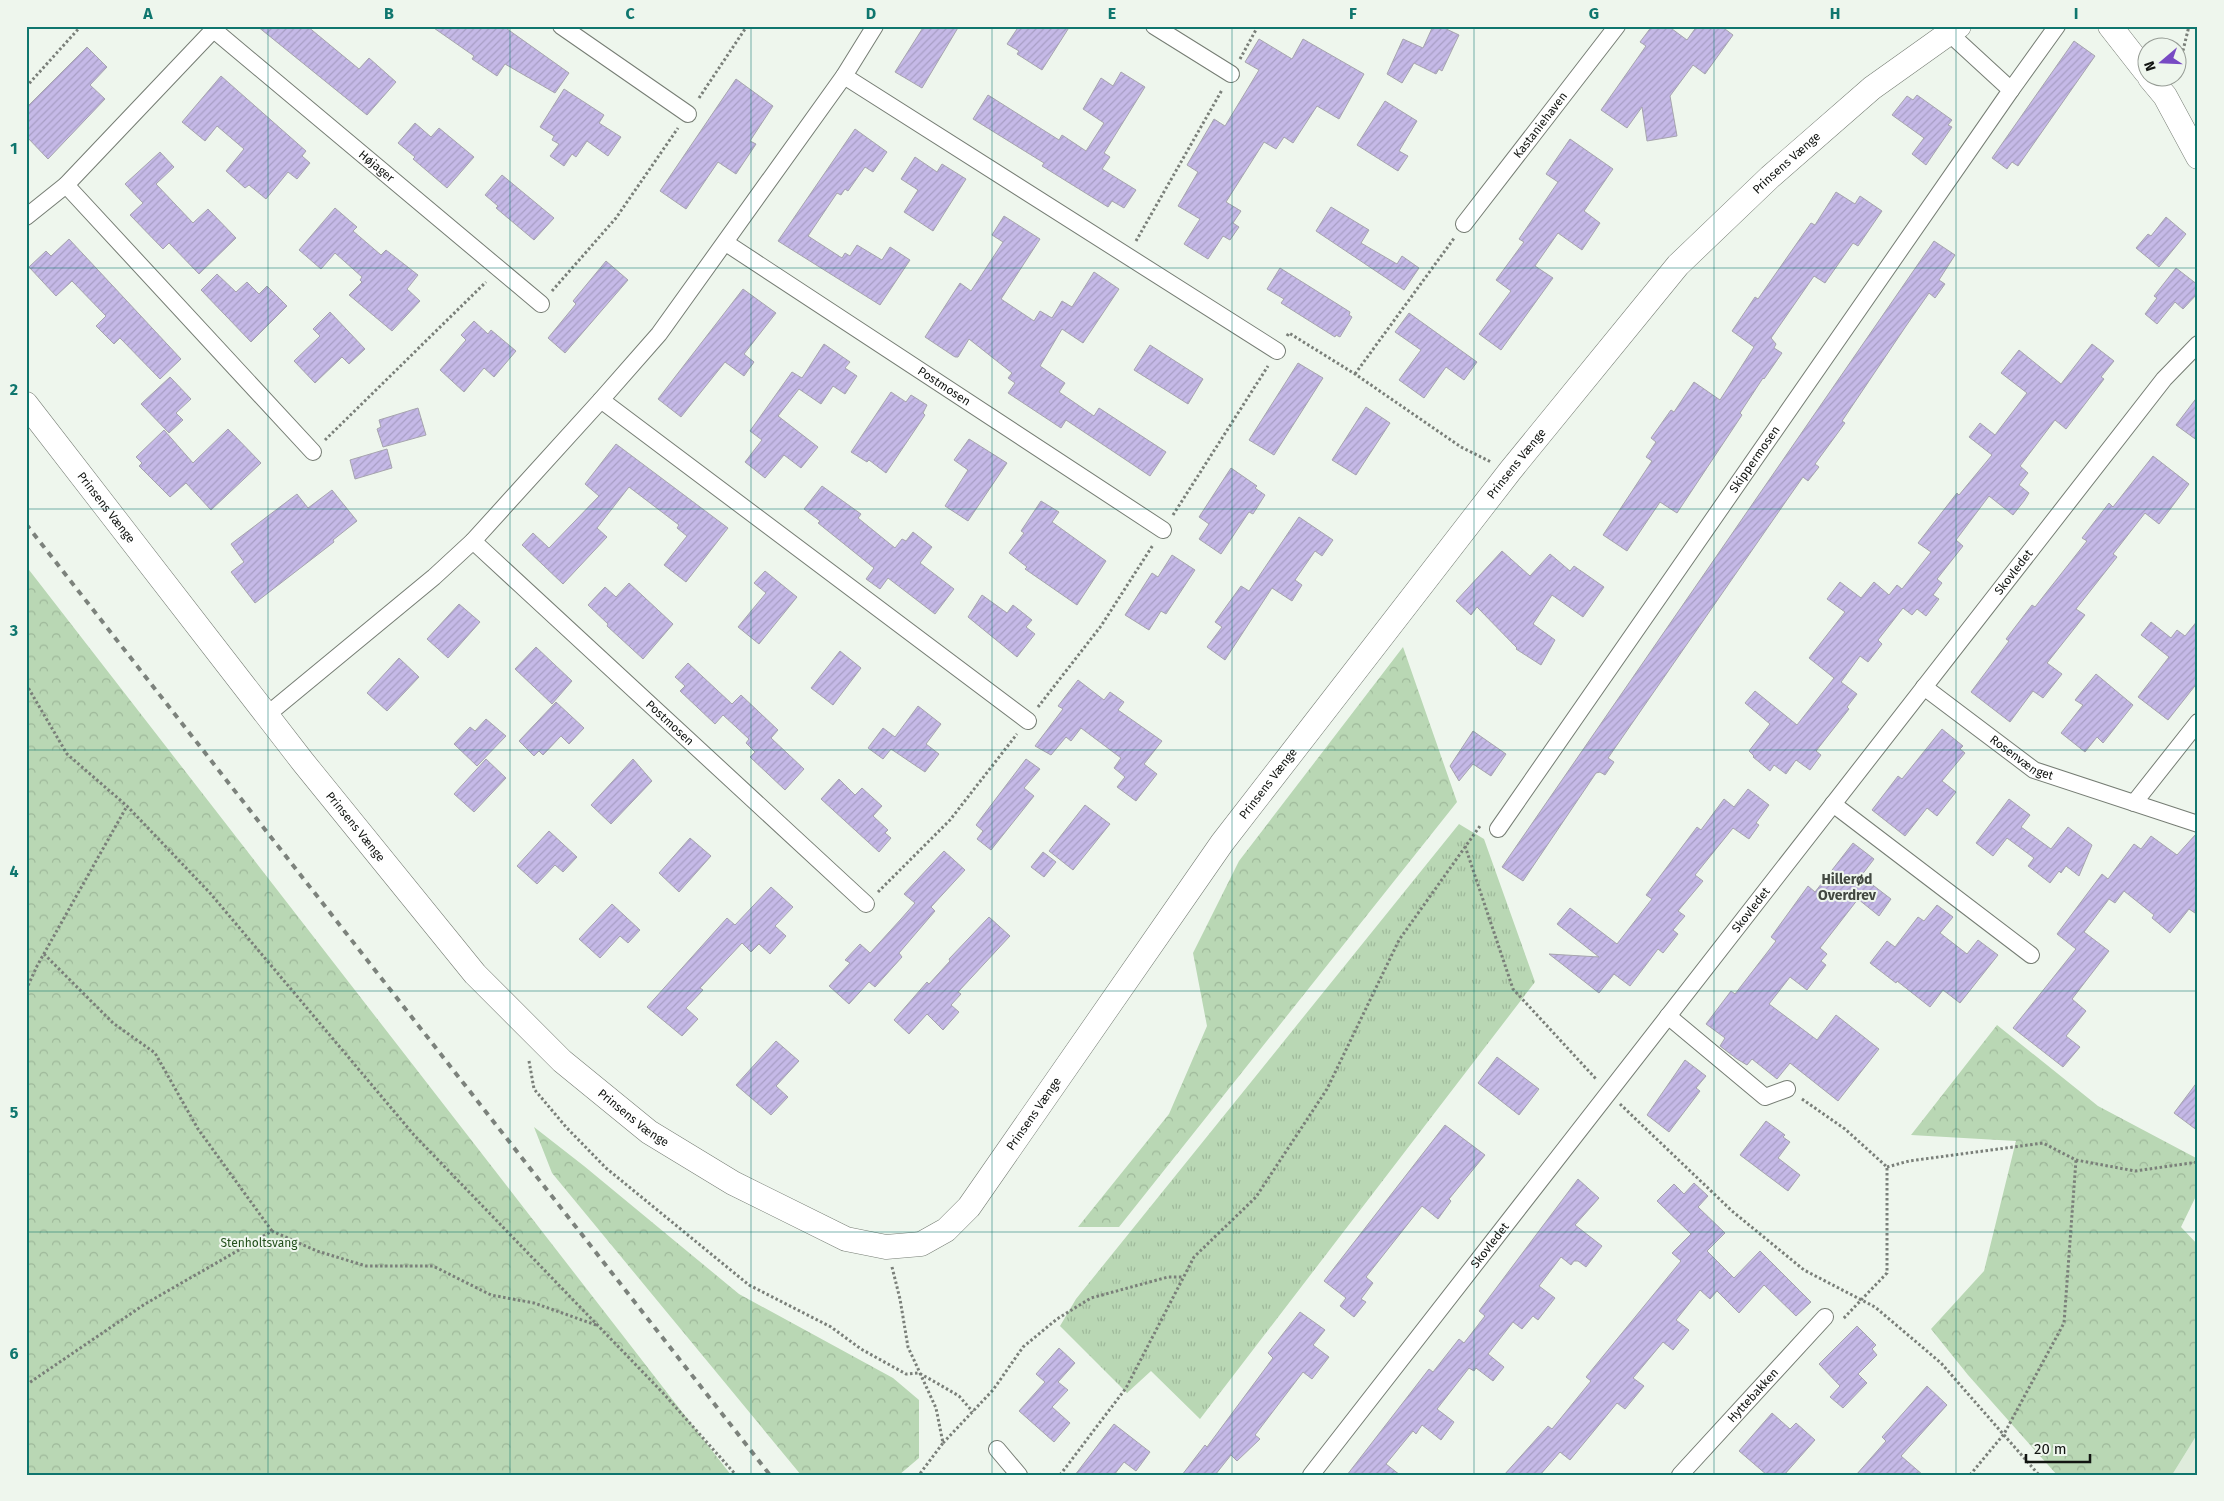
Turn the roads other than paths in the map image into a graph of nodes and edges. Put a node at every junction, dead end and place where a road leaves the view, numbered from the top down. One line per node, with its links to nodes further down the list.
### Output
1 (561, 26): 14 (street)
2 (875, 26): 11 (street)
3 (1154, 26): 10 (street)
4 (1617, 26): 18 (street, Kastaniehaven)
5 (2057, 26): 13 (street, Skippermosen)
6 (2110, 26): 9 (street)
7 (215, 28): 16 (street, Højager); 20 (street, Højager)
8 (1954, 30): 13 (street); 29 (street, Prinsens Vænge)
9 (2136, 59)
10 (1231, 74)
11 (844, 76): 19 (street); 22 (street)
12 (2158, 88): 15 (street)
13 (2011, 90): 35 (street, Skippermosen)
14 (688, 114)
15 (2198, 157)
16 (66, 185): 17 (street, Højager); 25 (street)
17 (26, 217)
18 (1464, 224)
19 (726, 242): 23 (street); 26 (street, Postmosen)
20 (541, 304)
21 (2198, 344): 28 (street, Skovledet)
22 (1278, 351)
23 (601, 400): 27 (street); 30 (street)
24 (26, 404): 29 (street, Prinsens Vænge)
25 (313, 452)
26 (1163, 530)
27 (473, 542): 29 (street); 36 (street, Postmosen)
28 (1924, 686): 32 (street, Rosenvænget); 33 (street, Skovledet)
29 (268, 714)
30 (1028, 721)
31 (2198, 722): 32 (street)
32 (2134, 803): 34 (street, Rosenvænget)
33 (1833, 804): 37 (street); 38 (street, Skovledet)
34 (2198, 824)
35 (1498, 829)
36 (866, 904)
37 (2031, 955)
38 (1668, 1016): 39 (street); 43 (street, Skovledet)
39 (1787, 1089)
40 (1825, 1317): 44 (street, Hyttebakken)
41 (997, 1449): 42 (street)
42 (1019, 1475)
43 (1311, 1475)
44 (1680, 1475)

